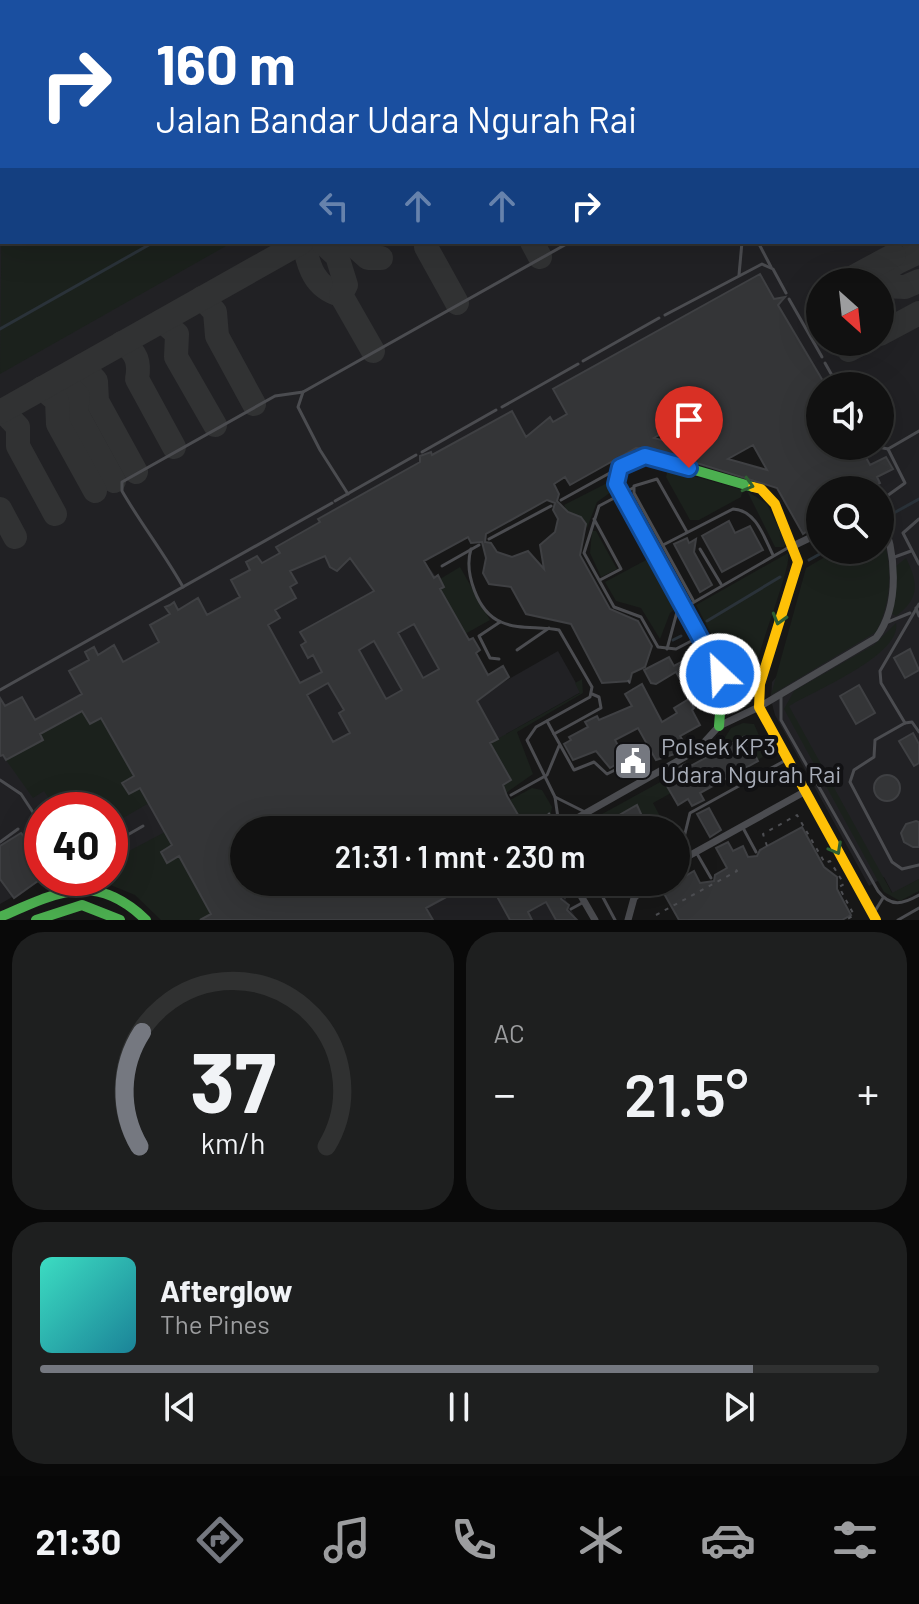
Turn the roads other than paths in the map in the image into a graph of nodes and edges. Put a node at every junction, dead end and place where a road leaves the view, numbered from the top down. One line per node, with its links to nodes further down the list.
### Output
1 (566, 244): 15 (lane)
2 (742, 244): 5 (lane)
3 (759, 244): 4 (lane)
4 (773, 269): 5 (lane); 6 (lane)
5 (739, 275): 8 (lane)
6 (786, 293)
7 (789, 299): 10 (lane)
8 (665, 315)
9 (659, 318): 11 (lane)
10 (822, 357)
11 (583, 361)
12 (825, 363): 14 (lane)
13 (578, 364): 16 (lane)
14 (830, 372)
15 (303, 392): 26 (lane); 48 (lane)
16 (502, 407)
17 (496, 410): 20 (lane)
18 (919, 431): 19 (lane)
19 (894, 446)
20 (422, 452)
21 (416, 455): 26 (lane)
22 (894, 460): 25 (lane)
23 (620, 467): 27 (street); 28 (lane); 37 (street, one-way to 37)
24 (633, 488): 27 (lane); 32 (lane); 36 (lane)
25 (894, 491)
26 (348, 494): 48 (lane)
27 (619, 494): 30 (lane); 49 (street)
28 (561, 500)
29 (551, 506): 33 (lane)
30 (594, 519): 46 (lane); 46 (lane)
31 (919, 519): 40 (lane)
32 (687, 532): 36 (lane); 41 (lane)
33 (489, 539)
34 (806, 540): 37 (street)
35 (479, 545): 38 (lane)
36 (663, 545): 49 (lane)
37 (795, 545): 41 (lane); 63 (street, one-way to 63)
38 (471, 549): 45 (lane); 53 (lane)
39 (700, 549): 47 (lane)
40 (911, 551): 42 (lane); 44 (lane)
41 (773, 555): 47 (lane)
42 (894, 557)
43 (891, 564): 54 (street)
44 (919, 564)
45 (442, 566)
46 (599, 581): 57 (lane)
47 (721, 584): 49 (lane)
48 (183, 587): 60 (lane)
49 (689, 603): 56 (street); 57 (lane)
50 (917, 606): 51 (lane); 52 (lane)
51 (910, 613): 54 (lane); 65 (lane)
52 (919, 616)
53 (500, 622): 55 (lane); 59 (lane)
54 (885, 623): 61 (street)
55 (549, 628): 58 (lane); 62 (lane)
56 (702, 635): 57 (lane); 66 (street)
57 (667, 649)
58 (517, 650)
59 (499, 659)
60 (0, 690)
61 (781, 693): 63 (street); 96 (lane)
62 (592, 694): 64 (lane); 68 (lane)
63 (759, 707): 66 (street); 70 (street)
64 (547, 721): 68 (lane); 72 (lane)
65 (905, 723): 67 (lane); 90 (lane)
66 (719, 726): 78 (street)
67 (919, 732)
68 (554, 734): 69 (lane)
69 (559, 744): 71 (lane); 72 (lane)
70 (786, 760): 74 (street); 81 (lane)
71 (621, 767)
72 (544, 777): 75 (lane); 76 (lane)
73 (0, 780): 77 (lane)
74 (804, 792): 83 (street); 102 (street, one-way to 102)
75 (511, 795)
76 (555, 797): 78 (lane); 79 (lane)
77 (24, 799)
78 (584, 811): 80 (street)
79 (557, 816)
80 (576, 816)
81 (689, 816)
82 (143, 826): 85 (lane)
83 (742, 826): 87 (street); 88 (lane)
84 (18, 829): 86 (lane)
85 (128, 835)
86 (0, 842)
87 (696, 852): 89 (street); 91 (lane)
88 (756, 852)
89 (690, 855)
90 (919, 865)
91 (711, 878)
92 (919, 895): 96 (lane)
93 (581, 896): 97 (street)
94 (601, 896): 106 (lane)
95 (636, 896): 107 (street)
96 (883, 898): 102 (lane)
97 (584, 902): 99 (lane); 105 (street)
98 (919, 908): 108 (lane)
99 (571, 909)
100 (0, 917): 101 (street)
101 (142, 918)
102 (870, 918)
103 (36, 920): 104 (street)
104 (120, 920)
105 (595, 920)
106 (615, 920)
107 (628, 920)
108 (898, 920)

